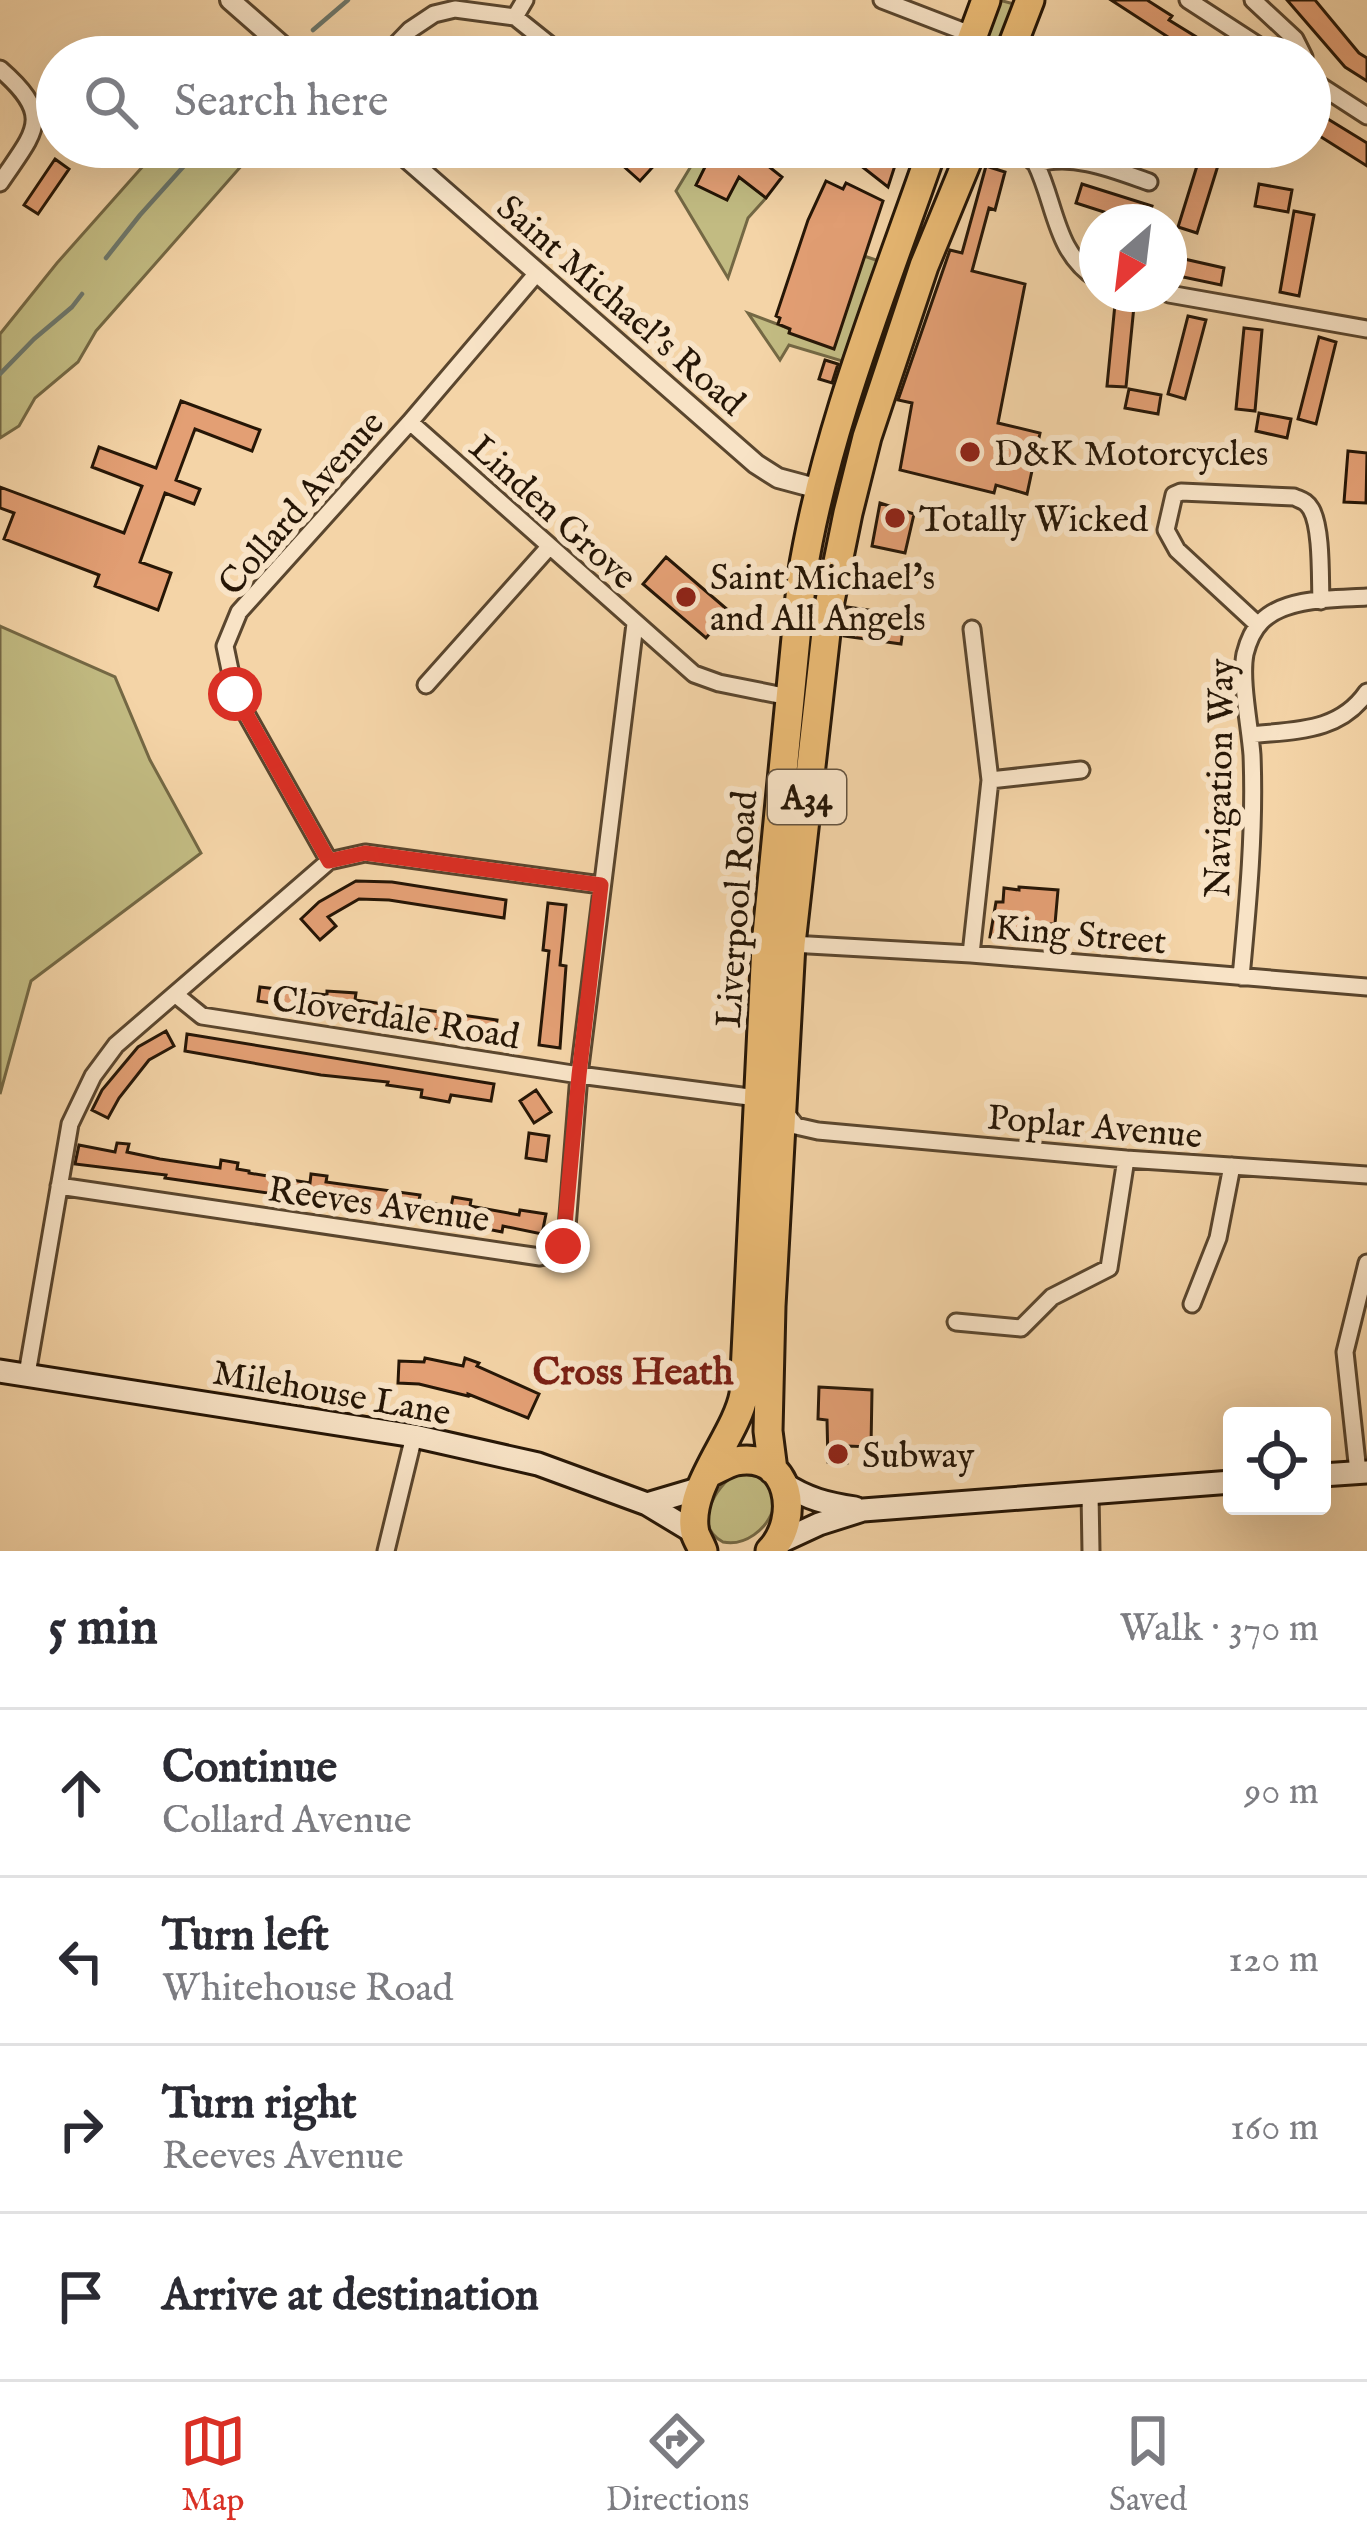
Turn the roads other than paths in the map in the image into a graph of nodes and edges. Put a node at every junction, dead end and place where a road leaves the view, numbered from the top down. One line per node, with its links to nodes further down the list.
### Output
1 (230, 0): 9 (street)
2 (525, 0): 8 (street)
3 (882, 0): 12 (street)
4 (986, 0): 13 (highway)
5 (1030, 0): 14 (highway)
6 (1188, 0): 15 (street)
7 (1256, 1): 16 (street)
8 (515, 17): 10 (street); 11 (street)
9 (271, 36)
10 (404, 36)
11 (539, 36)
12 (950, 36)
13 (973, 36)
14 (1016, 36)
15 (1244, 36)
16 (1292, 36)
17 (0, 69): 26 (street)
18 (1331, 90): 19 (street)
19 (1367, 116)
20 (418, 168): 28 (street, Saint Michael's Road)
21 (926, 168): 32 (highway, Liverpool Road / A34)
22 (964, 168): 32 (highway, A34)
23 (1037, 168): 27 (street)
24 (1104, 168): 25 (street)
25 (1149, 182)
26 (0, 183)
27 (1079, 263)
28 (537, 273): 31 (street, Collard Avenue); 32 (street, Saint Michael's Road)
29 (1187, 297): 30 (street)
30 (1367, 329)
31 (410, 422): 33 (street, Linden Grove); 45 (street, Collard Avenue)
32 (835, 498): 41 (highway, Liverpool Road / A34); 47 (highway, Liverpool Road / A34)
33 (549, 547): 36 (street, Linden Grove); 39 (street)
34 (1367, 597): 35 (street, Navigation Way)
35 (1322, 601): 37 (street, Navigation Way); 37 (street)
36 (635, 624): 41 (street, Linden Grove); 46 (street, Reeves Avenue)
37 (1258, 625): 42 (street, Navigation Way)
38 (972, 629): 44 (street)
39 (426, 685)
40 (1367, 692): 42 (street)
41 (789, 697): 53 (highway, Liverpool Road / A34)
42 (1250, 735): 49 (street, Navigation Way)
43 (1082, 770): 44 (street)
44 (990, 780): 48 (street)
45 (329, 861): 46 (street); 51 (street)
46 (601, 885): 52 (street, Reeves Avenue)
47 (791, 944): 48 (street, King Street); 53 (highway, Liverpool Road / A34)
48 (970, 954): 49 (street, King Street)
49 (1241, 977): 50 (street, King Street)
50 (1367, 987)
51 (176, 994): 52 (street, Cloverdale Road); 57 (street)
52 (579, 1075): 53 (street, Cloverdale Road); 57 (street, Reeves Avenue)
53 (770, 1101): 54 (street, Poplar Avenue); 66 (highway, Liverpool Road / A34); 67 (highway, Liverpool Road / A34)
54 (1126, 1159): 55 (street, Poplar Avenue); 60 (street)
55 (1232, 1166): 56 (street, Poplar Avenue); 59 (street)
56 (1367, 1175)
57 (59, 1186): 62 (street)
58 (1367, 1263): 64 (street)
59 (1192, 1304)
60 (956, 1322)
61 (0, 1371): 62 (main road, Milehouse Lane)
62 (27, 1374): 63 (main road, Milehouse Lane)
63 (414, 1436): 70 (main road, Milehouse Lane); 74 (street)
64 (1363, 1472): 65 (main road)
65 (1331, 1474)
66 (778, 1477): 67 (highway); 71 (main road); 73 (highway, Liverpool Road)
67 (705, 1481): 70 (main road); 72 (highway, Liverpool Road)
68 (1223, 1483): 69 (main road)
69 (1090, 1493): 71 (main road); 75 (street)
70 (647, 1504): 72 (main road, Milehouse Lane)
71 (863, 1510): 73 (main road)
72 (702, 1545)
73 (774, 1547)
74 (386, 1551)
75 (1090, 1551)

